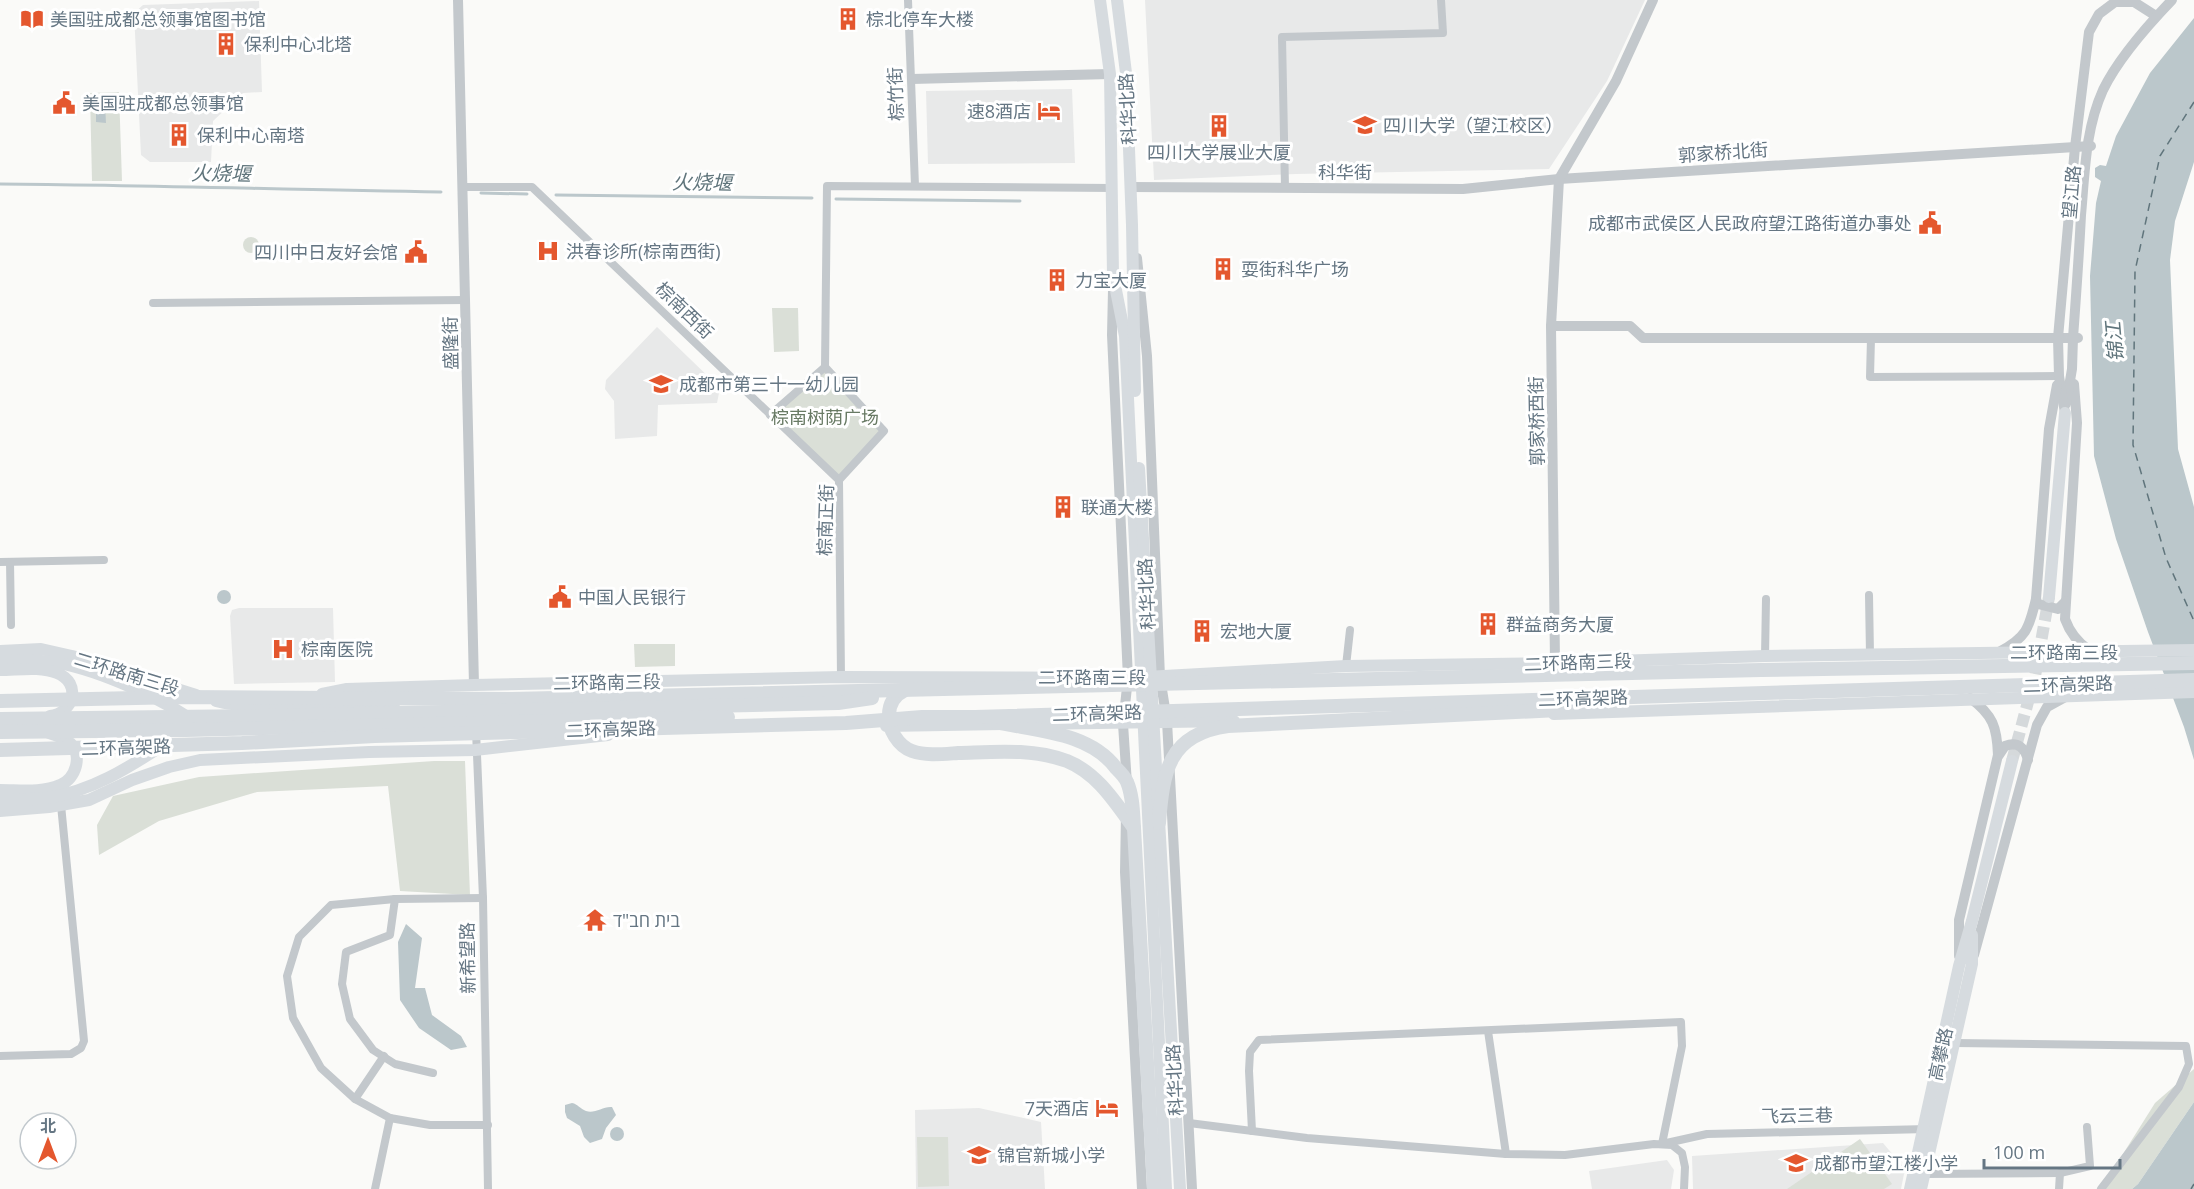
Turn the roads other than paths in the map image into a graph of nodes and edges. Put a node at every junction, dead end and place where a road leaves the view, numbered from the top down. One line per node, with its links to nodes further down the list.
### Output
1 (458, 0): 16 (street, 盛隆街)
2 (908, 0): 11 (street, 棕竹街)
3 (1100, 0): 10 (main road, 科华北路)
4 (1117, 0): 17 (main road, 科华北路)
5 (1442, 0): 19 (street)
6 (1653, 0): 14 (street)
7 (2172, 0): 9 (street, 望江路)
8 (2133, 1): 9 (street); 13 (street, 望江路)
9 (2156, 16): 12 (street, 望江路)
10 (1110, 74): 11 (street); 18 (main road, 科华北路)
11 (912, 79): 15 (street, 棕竹街)
12 (2089, 146): 13 (street, 郭家桥北街); 27 (street, 望江路)
13 (2075, 147): 14 (street, 郭家桥北街); 26 (street, 望江路)
14 (1559, 179): 19 (street, 科华街); 24 (street, 郭家桥西街)
15 (915, 186): 18 (street); 28 (street)
16 (463, 187): 22 (street, 盛隆街); 32 (street, 棕南西街)
17 (1130, 187): 19 (street, 科华街); 20 (main road, 科华北路)
18 (1113, 188): 21 (main road, 科华北路)
19 (1286, 188)
20 (1132, 225): 33 (main road, 科华北路); 57 (street)
21 (1113, 275): 33 (main road, 科华北路); 58 (street)
22 (465, 300): 23 (street); 61 (street, 盛隆街)
23 (153, 303)
24 (1551, 326): 25 (street); 52 (street, 郭家桥西街)
25 (1871, 338): 26 (street); 30 (street)
26 (2058, 338): 27 (street); 30 (street, 望江路)
27 (2075, 338): 29 (street, 望江路)
28 (825, 367): 32 (street); 34 (street, 棕南正街)
29 (2072, 369): 31 (street, 望江路); 42 (street)
30 (2059, 376): 31 (street, 望江路); 41 (street)
31 (2065, 412): 39 (main road, 望江路)
32 (770, 414): 34 (street, 棕南西街)
33 (1132, 422): 94 (main road, 科华北路); 105 (main road)
34 (839, 480): 56 (street, 棕南正街)
35 (104, 561): 37 (street)
36 (0, 562): 37 (street)
37 (10, 562): 43 (street)
38 (1869, 595): 49 (street)
39 (2049, 597)
40 (1766, 599): 50 (street)
41 (2036, 599): 42 (street); 48 (street)
42 (2066, 602): 45 (street)
43 (10, 625)
44 (1350, 630): 54 (street)
45 (2089, 650): 46 (main road, 二环路南三段); 48 (main road, 二环路南三段)
46 (2194, 650)
47 (0, 651): 69 (main road, 二环路南三段)
48 (1999, 652): 49 (main road, 二环路南三段)
49 (1870, 655): 50 (main road, 二环路南三段)
50 (1765, 656): 52 (main road, 二环路南三段)
51 (0, 661): 70 (main road)
52 (1555, 663): 54 (main road, 二环路南三段)
53 (2194, 663): 59 (highway, 二环高架路)
54 (1346, 666): 57 (main road, 二环路南三段)
55 (0, 670): 74 (main road)
56 (841, 677): 58 (main road, 二环路南三段); 61 (main road, 二环路南三段)
57 (1160, 677): 58 (main road, 二环路南三段); 77 (street)
58 (1128, 678): 78 (street)
59 (1377, 679): 62 (highway, 二环高架路); 95 (highway)
60 (2194, 680): 65 (highway, 二环高架路)
61 (474, 686): 68 (main road); 69 (main road, 二环路南三段)
62 (934, 690): 67 (highway, 二环高架路); 75 (highway)
63 (2194, 692): 64 (main road)
64 (2067, 696): 66 (main road); 89 (street)
65 (1601, 697): 72 (highway, 二环高架路); 94 (highway)
66 (1970, 698): 77 (main road); 87 (street)
67 (0, 701)
68 (324, 707): 69 (main road); 76 (main road)
69 (267, 710): 70 (highway); 76 (highway)
70 (186, 716): 74 (highway)
71 (922, 717): 72 (highway, 二环高架路); 75 (highway); 84 (highway, 二环高架路)
72 (975, 717): 95 (highway)
73 (0, 719): 74 (highway)
74 (31, 719)
75 (354, 720): 76 (highway)
76 (293, 721): 79 (main road); 80 (highway); 86 (main road)
77 (1167, 721): 78 (main road); 109 (street)
78 (1123, 724): 81 (main road); 120 (street)
79 (476, 727): 81 (main road); 85 (street, 新希望路)
80 (186, 730): 82 (highway); 91 (main road)
81 (654, 730): 85 (main road)
82 (45, 731): 83 (highway); 91 (main road)
83 (0, 732)
84 (0, 750)
85 (476, 750): 86 (main road); 96 (street, 新希望路)
86 (369, 752): 91 (main road)
87 (1998, 755): 89 (street); 100 (street)
88 (2012, 761): 98 (main road, 高攀路)
89 (2028, 761): 99 (street)
90 (0, 790): 91 (main road)
91 (61, 795): 92 (main road); 93 (main road); 103 (street)
92 (0, 799)
93 (0, 810)
94 (1159, 823): 105 (main road, 科华北路)
95 (1134, 828): 121 (highway)
96 (483, 898): 97 (street); 110 (street, 新希望路)
97 (395, 899): 104 (street); 107 (street)
98 (1972, 921): 99 (main road, 高攀路); 100 (main road, 高攀路)
99 (1972, 964): 102 (main road, 高攀路)
100 (1959, 966): 112 (main road, 高攀路)
101 (1488, 1030): 113 (street); 114 (street); 115 (street)
102 (1955, 1043): 112 (main road, 高攀路); 129 (street)
103 (0, 1056)
104 (384, 1056): 106 (street); 107 (street)
105 (1167, 1071): 122 (main road, 科华北路); 123 (main road, 科华北路)
106 (433, 1073)
107 (355, 1099): 108 (street)
108 (390, 1118): 110 (street); 118 (street)
109 (1189, 1123): 113 (street, 飞云三巷); 124 (street)
110 (488, 1125): 119 (street, 新希望路)
111 (2087, 1127): 116 (street)
112 (1929, 1129): 114 (street, 飞云三巷); 117 (main road, 高攀路); 126 (main road, 高攀路)
113 (1252, 1131): 115 (street, 飞云三巷)
114 (1662, 1144): 115 (street, 飞云三巷); 125 (street)
115 (1506, 1154)
116 (2060, 1173): 117 (street); 128 (street)
117 (1925, 1174): 127 (main road, 高攀路)
118 (375, 1189)
119 (488, 1189)
120 (1142, 1189)
121 (1154, 1189)
122 (1166, 1189)
123 (1180, 1189)
124 (1192, 1189)
125 (1684, 1189)
126 (1910, 1189)
127 (1921, 1189)
128 (2059, 1189)
129 (2101, 1189)

